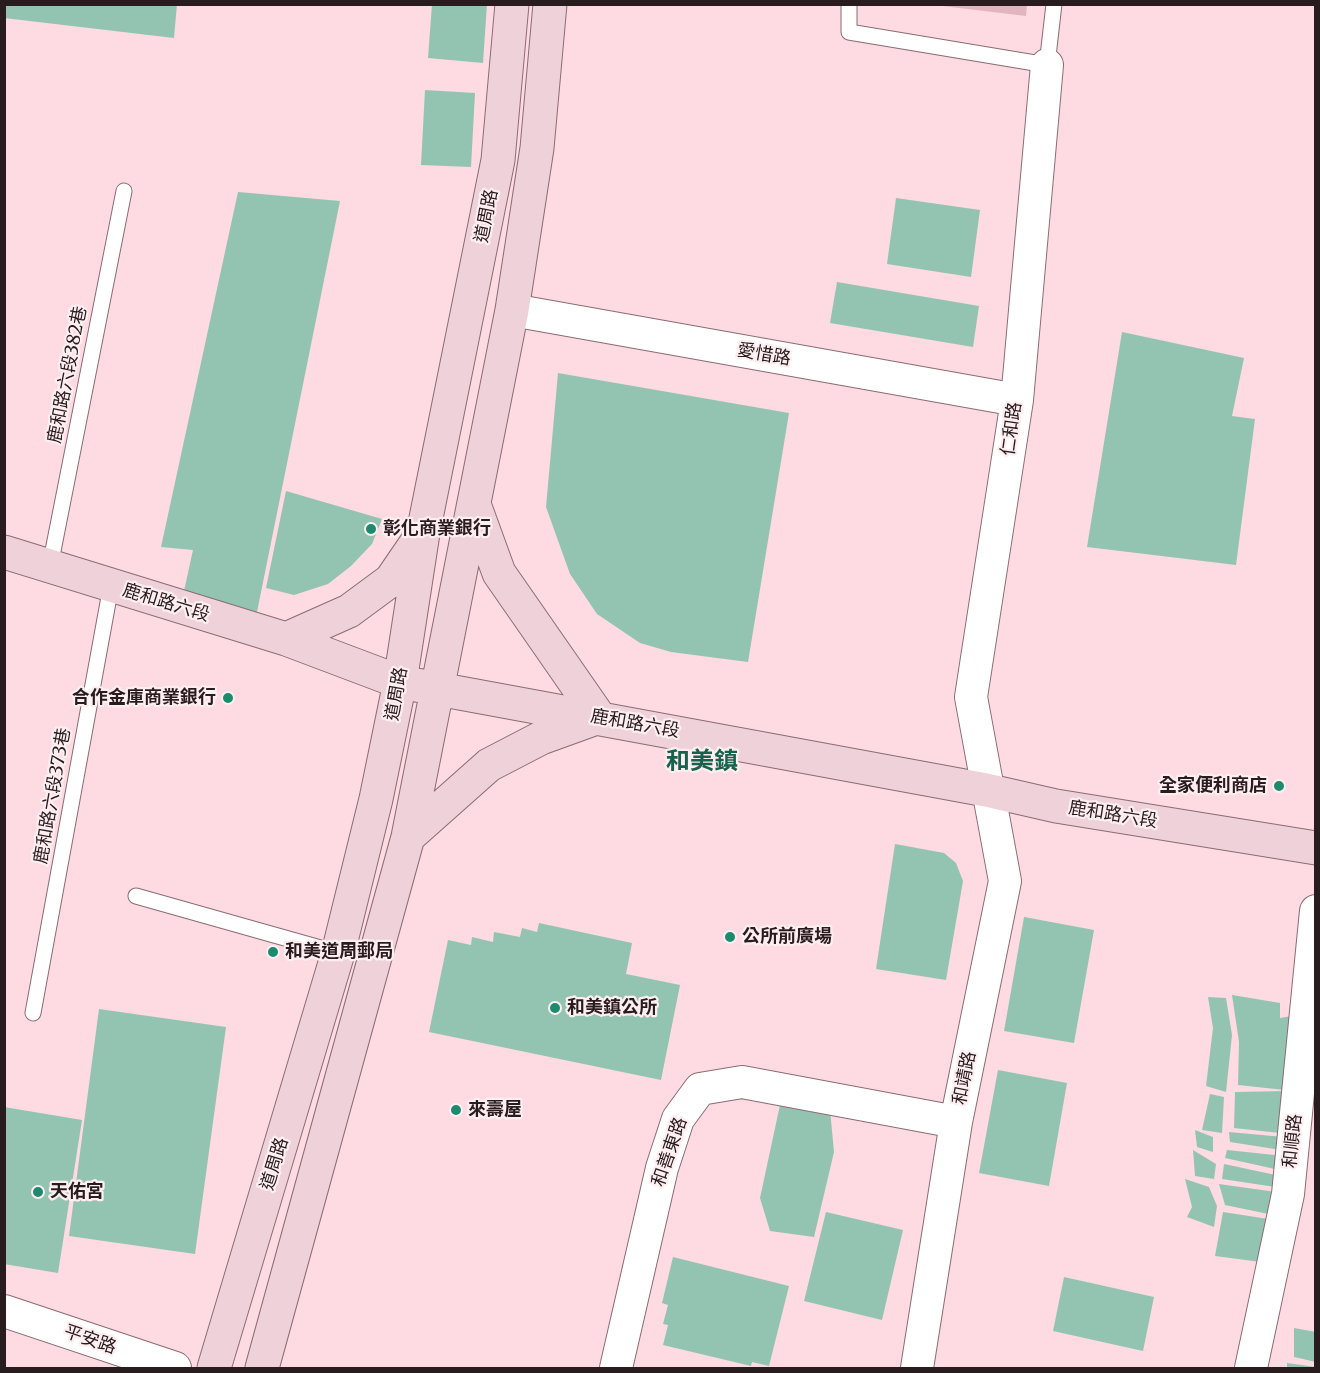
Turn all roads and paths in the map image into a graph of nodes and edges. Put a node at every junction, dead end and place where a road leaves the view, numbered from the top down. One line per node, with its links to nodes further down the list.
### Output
1 (512, 4): 10 (main road, 道周路)
2 (550, 4): 7 (main road)
3 (849, 4): 5 (lane)
4 (1054, 4): 5 (lane)
5 (1047, 65): 8 (street, 仁和路)
6 (124, 191): 12 (lane, 鹿和路六段382巷)
7 (512, 310): 8 (street, 愛惜路); 9 (main road)
8 (1017, 400): 18 (street, 仁和路)
9 (474, 506): 16 (main road); 17 (main road)
10 (423, 533): 14 (main road); 15 (main road, 道周路)
11 (4, 552): 12 (main road, 鹿和路六段)
12 (50, 566): 13 (main road, 鹿和路六段)
13 (111, 586): 14 (main road, 鹿和路六段); 24 (lane, 鹿和路六段373巷)
14 (286, 639): 15 (main road, 鹿和路六段)
15 (400, 682): 16 (main road, 鹿和路六段); 23 (main road, 道周路)
16 (437, 690): 17 (main road, 鹿和路六段); 19 (main road)
17 (600, 717): 18 (main road, 鹿和路六段); 19 (main road)
18 (986, 790): 20 (main road, 鹿和路六段); 25 (street, 和靖路)
19 (408, 837): 29 (main road)
20 (1316, 848)
21 (136, 896): 23 (lane)
22 (1316, 911): 32 (street, 和順路)
23 (338, 953): 28 (main road, 道周路)
24 (33, 1013)
25 (956, 1122): 30 (street, 和善東路); 31 (street, 和靖路)
26 (4, 1311): 27 (street, 平安路)
27 (175, 1368)
28 (214, 1368)
29 (262, 1368)
30 (616, 1368)
31 (917, 1368)
32 (1251, 1368)

